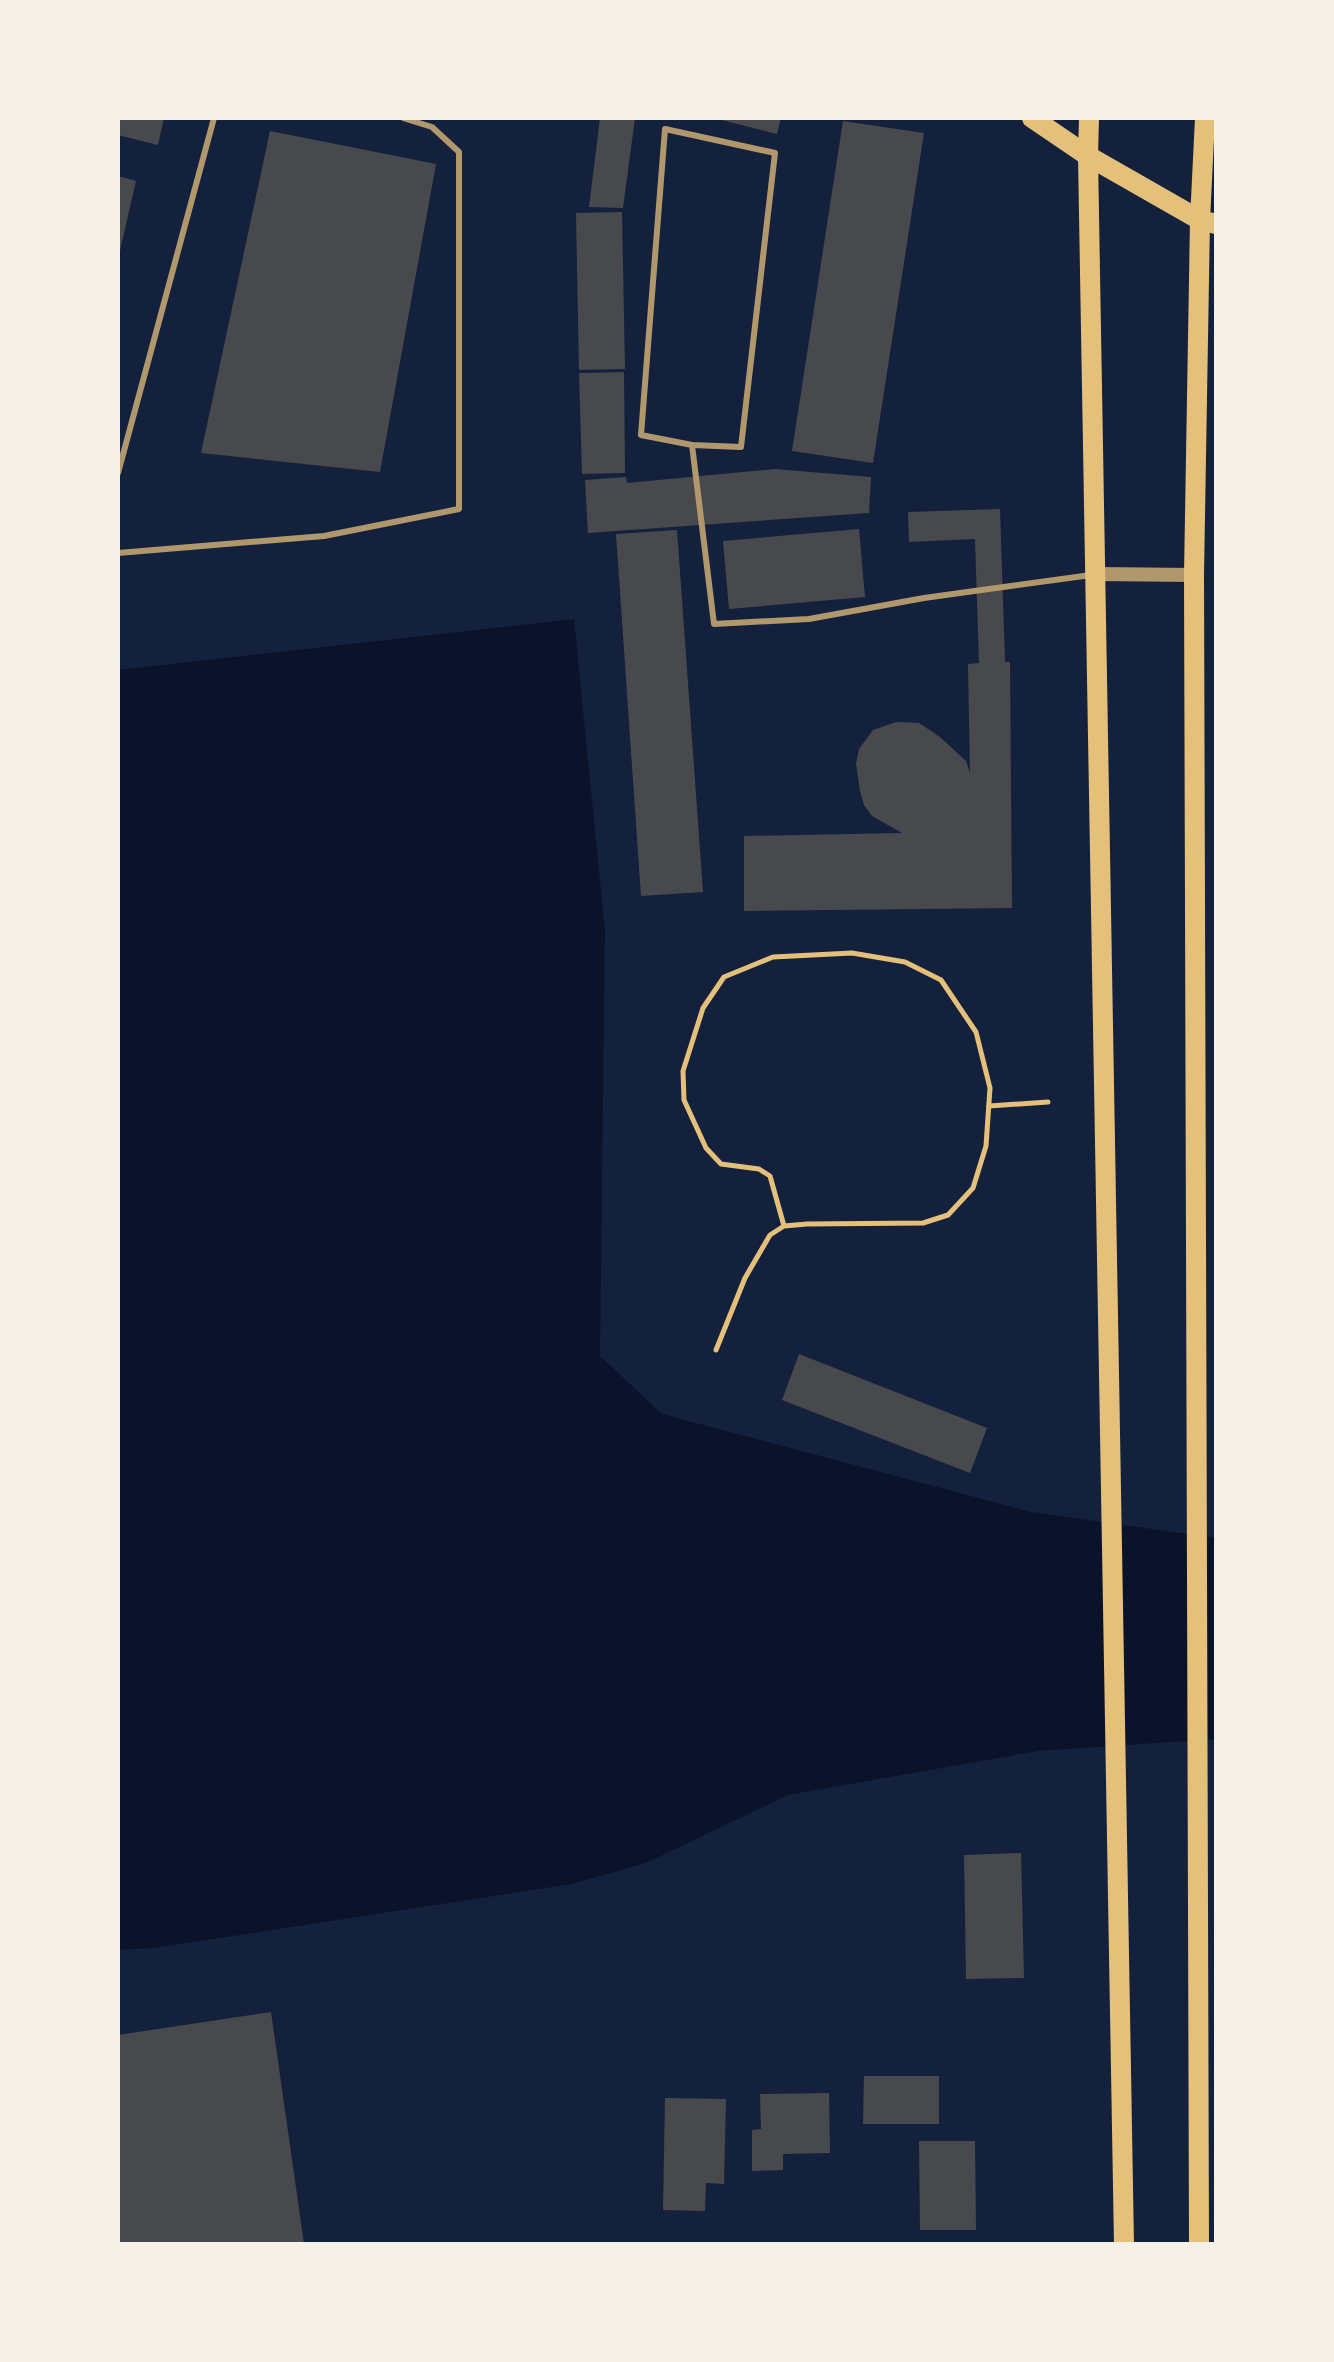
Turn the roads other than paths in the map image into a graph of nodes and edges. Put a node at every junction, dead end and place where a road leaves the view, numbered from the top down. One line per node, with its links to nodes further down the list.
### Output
1 (214, 118): 9 (lane)
2 (403, 118): 10 (lane)
3 (1032, 118): 6 (main road)
4 (1089, 118): 6 (main road)
5 (1205, 118): 7 (main road)
6 (1088, 156): 7 (main road); 11 (main road)
7 (1208, 222): 12 (main road)
8 (692, 445): 8 (lane); 11 (lane)
9 (118, 473)
10 (118, 553)
11 (1095, 574): 12 (street); 13 (main road)
12 (1194, 575): 14 (main road)
13 (1124, 2244)
14 (1199, 2244)

